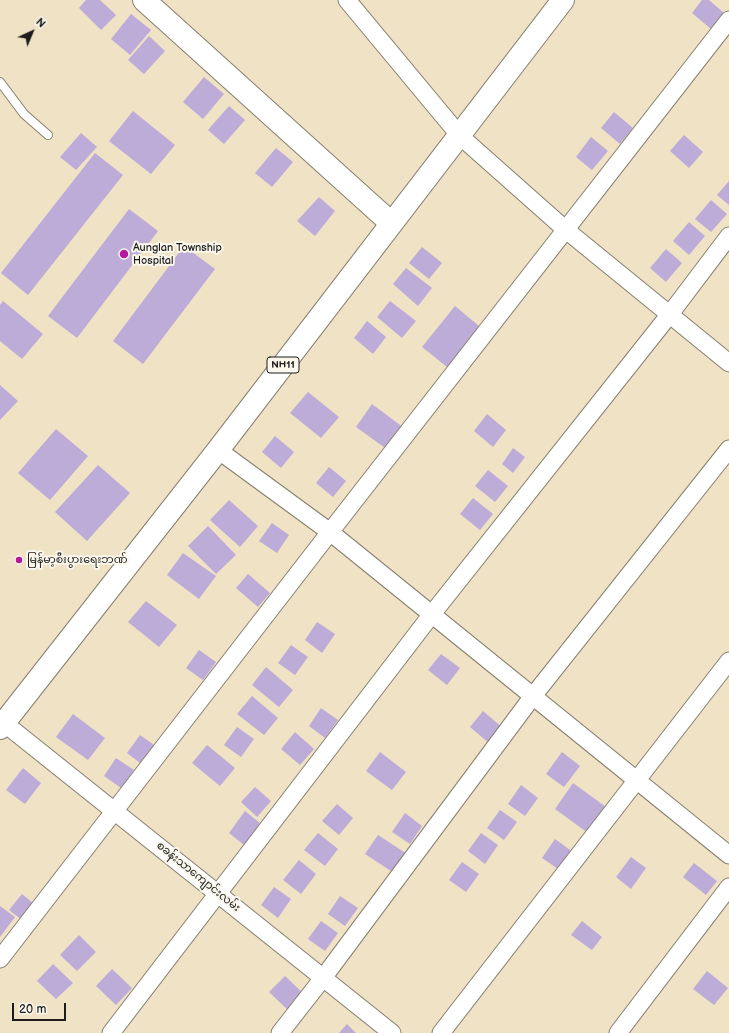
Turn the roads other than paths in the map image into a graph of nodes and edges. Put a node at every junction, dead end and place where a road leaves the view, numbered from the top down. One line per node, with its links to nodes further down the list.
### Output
1 (144, 0): 8 (main road)
2 (347, 0): 7 (street)
3 (564, 0): 7 (main road, NH11)
4 (729, 20): 9 (street)
5 (0, 82): 6 (lane)
6 (48, 135)
7 (460, 136): 8 (main road, NH11); 9 (street)
8 (391, 223): 14 (main road, NH11)
9 (566, 230): 11 (street); 15 (street)
10 (729, 236): 11 (street)
11 (670, 314): 12 (street); 16 (street)
12 (729, 363)
13 (729, 449): 18 (street)
14 (218, 450): 15 (street); 19 (main road, NH11)
15 (330, 532): 16 (street); 21 (street)
16 (432, 614): 18 (street); 24 (street)
17 (729, 661): 20 (street)
18 (533, 696): 20 (street); 26 (street)
19 (2, 725): 21 (street, စခန်းသာကျောင်းလမ်း)
20 (637, 780): 22 (street); 30 (street)
21 (115, 810): 24 (street, စခန်းသာကျောင်းလမ်း); 25 (street)
22 (729, 855)
23 (729, 887): 31 (street)
24 (218, 893): 26 (street, စခန်းသာကျောင်းလမ်း); 27 (street)
25 (0, 959)
26 (323, 978): 28 (street); 29 (street, စခန်းသာကျောင်းလမ်း)
27 (111, 1033)
28 (280, 1033)
29 (392, 1033)
30 (441, 1033)
31 (618, 1033)

